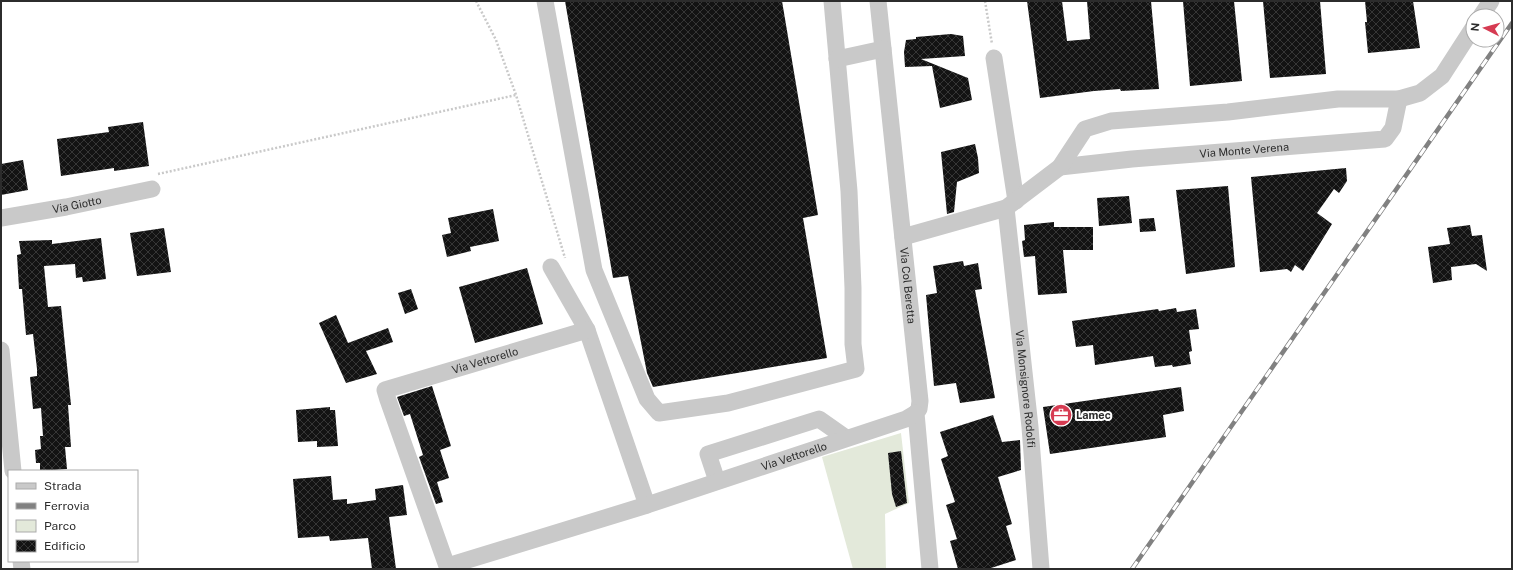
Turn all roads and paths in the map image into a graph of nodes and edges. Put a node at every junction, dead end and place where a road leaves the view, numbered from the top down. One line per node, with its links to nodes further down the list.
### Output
1 (476, 1): 12 (path)
2 (545, 1): 9 (street)
3 (832, 1): 9 (street)
4 (878, 1): 7 (street, Via Col Beretta)
5 (985, 1): 8 (path)
6 (1465, 40): 10 (street)
7 (883, 49): 9 (street); 15 (street, Via Col Beretta)
8 (994, 58): 13 (street, Via Monsignore Rodolfi)
9 (837, 59)
10 (1399, 99): 11 (street); 11 (street, Via Monte Verena)
11 (1060, 167): 13 (street)
12 (155, 181): 14 (street, Via Giotto)
13 (1011, 204): 15 (street); 26 (street, Via Monsignore Rodolfi)
14 (1, 218)
15 (904, 237): 19 (street, Via Col Beretta)
16 (551, 267): 17 (street)
17 (587, 330): 23 (street); 24 (street, Via Vettorello)
18 (1, 350): 21 (street)
19 (916, 414): 20 (street, Via Vettorello); 25 (street, Via Col Beretta)
20 (846, 438): 22 (street, Via Vettorello); 22 (street)
21 (13, 470)
22 (717, 481): 23 (street, Via Vettorello)
23 (647, 505): 24 (street, Via Vettorello)
24 (448, 568)
25 (930, 569)
26 (1041, 569)

